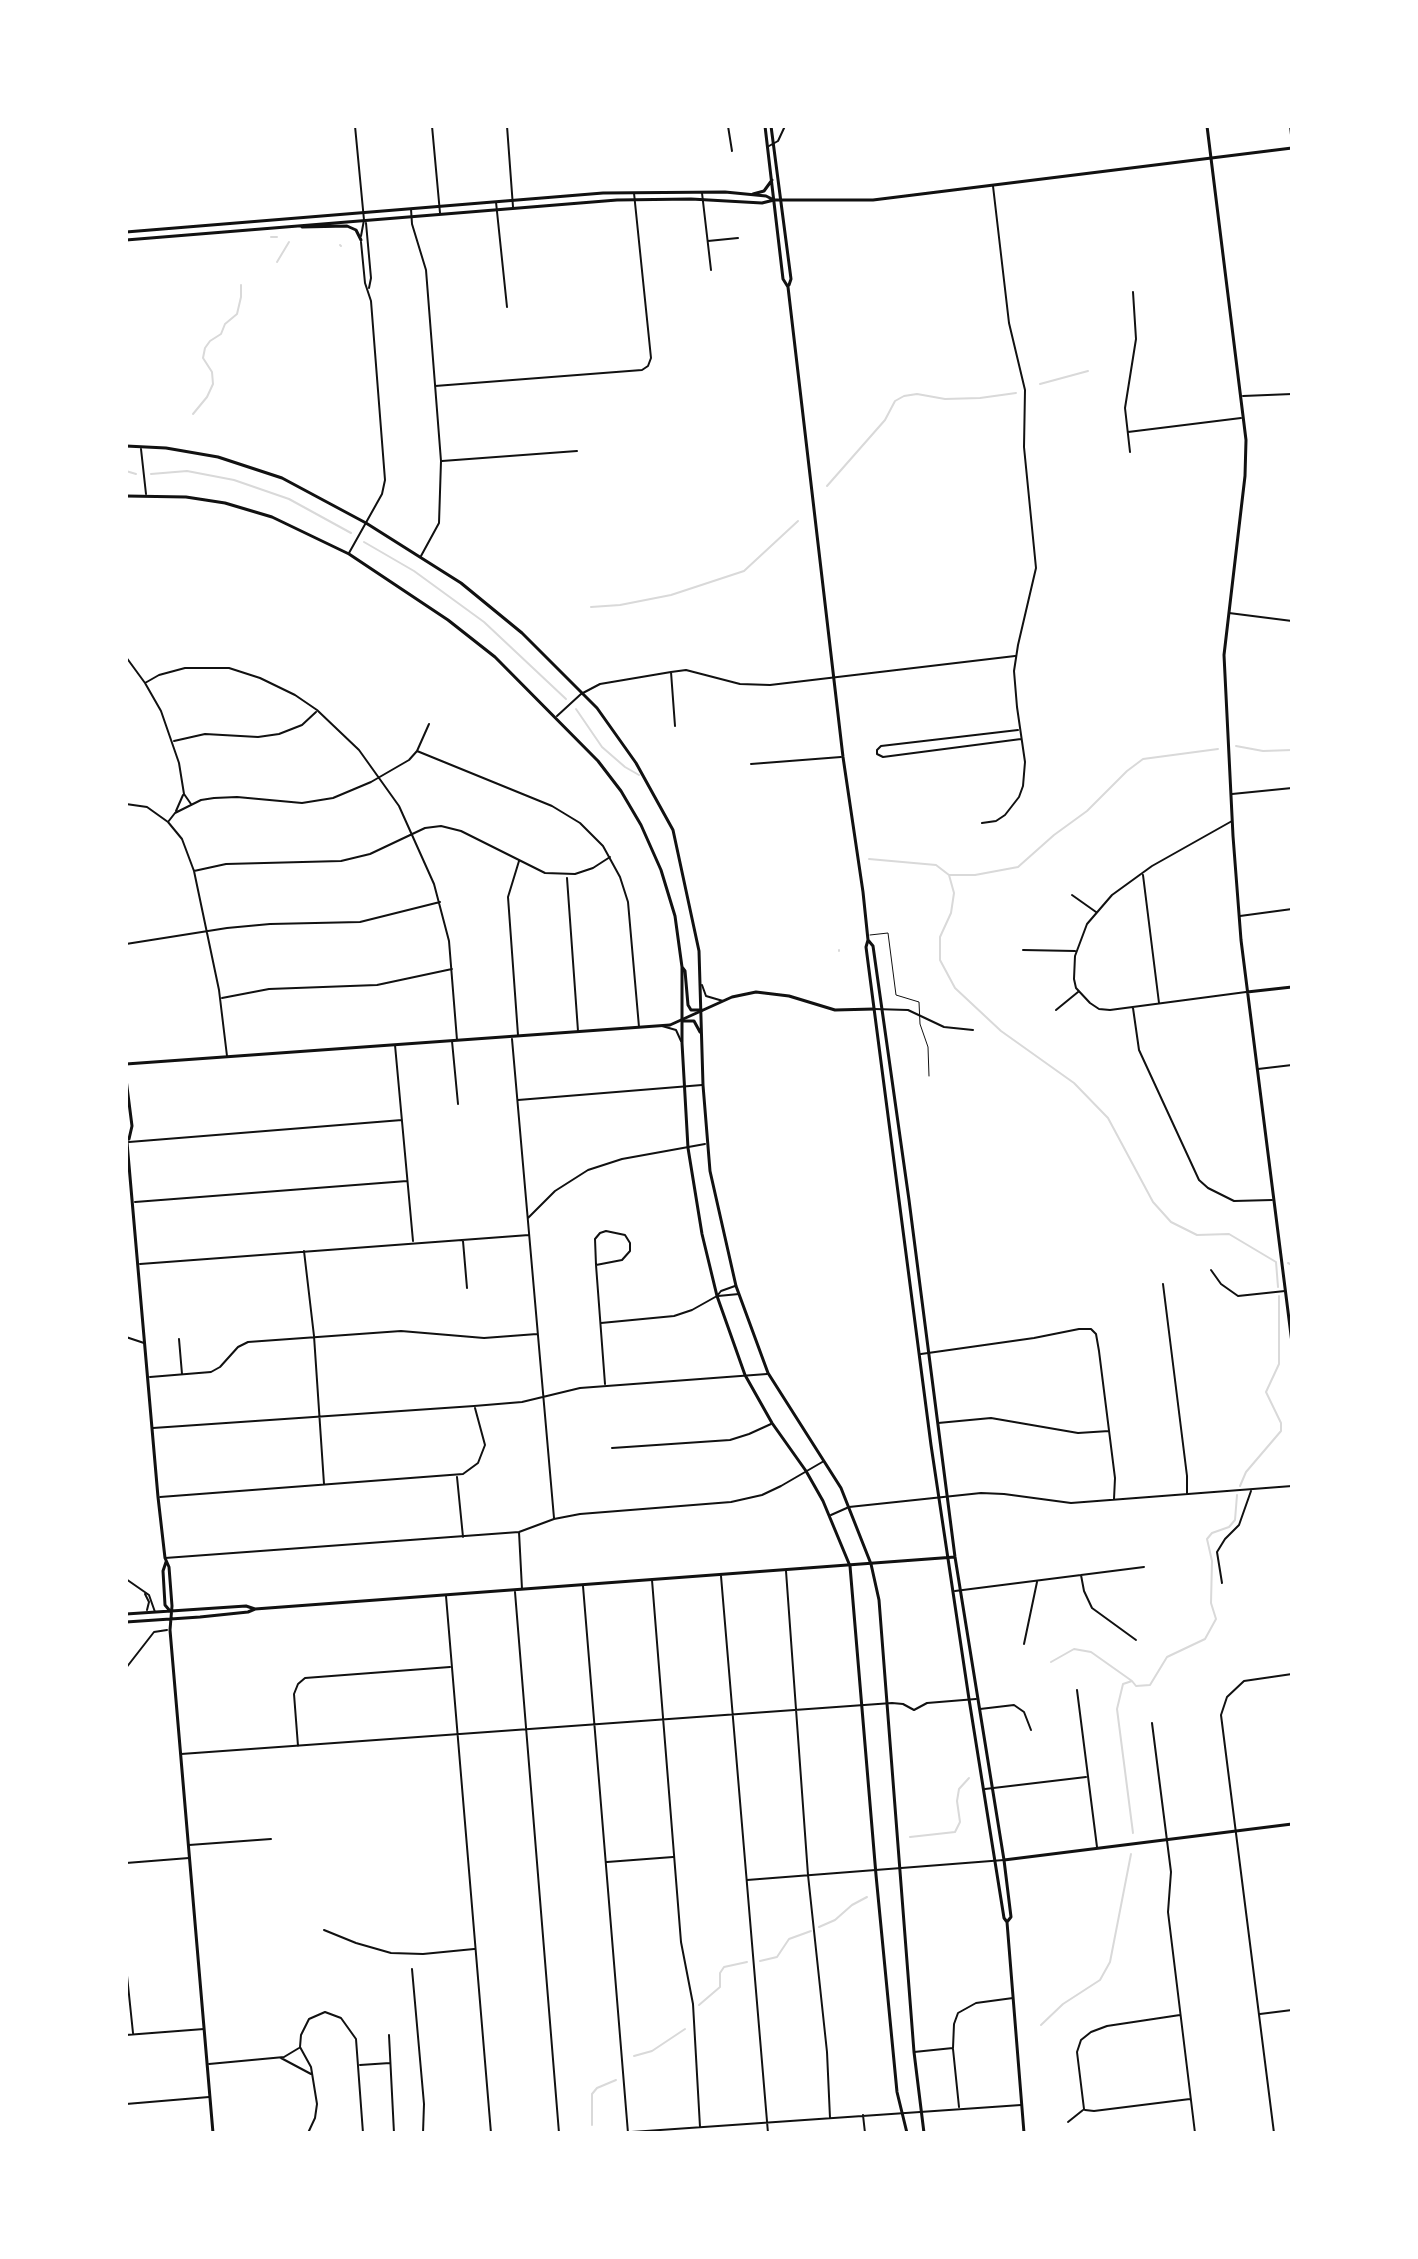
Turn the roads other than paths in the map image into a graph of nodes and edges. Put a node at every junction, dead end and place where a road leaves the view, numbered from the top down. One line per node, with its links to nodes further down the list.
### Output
1 (355, 126): 30 (street)
2 (432, 126): 26 (street)
3 (507, 126): 20 (street)
4 (728, 126): 13 (street)
5 (765, 126): 11 (main road)
6 (771, 126): 10 (main road)
7 (785, 126): 10 (street)
8 (1207, 126): 14 (main road)
9 (1290, 126): 12 (street)
10 (773, 145): 11 (street); 24 (main road)
11 (767, 146): 15 (main road)
12 (1292, 146): 14 (main road)
13 (732, 151)
14 (1211, 158): 16 (main road); 47 (main road)
15 (772, 180): 19 (main road); 23 (main road)
16 (993, 186): 24 (main road); 62 (street)
17 (634, 192): 18 (main road); 20 (main road); 21 (street)
18 (702, 192): 19 (main road); 22 (street)
19 (751, 195): 23 (main road)
20 (513, 200): 25 (main road); 27 (street)
21 (635, 200): 22 (main road); 27 (main road); 45 (street)
22 (702, 200): 23 (main road); 39 (street)
23 (774, 200): 24 (main road); 41 (main road)
24 (781, 200): 41 (main road)
25 (496, 202): 26 (main road); 29 (street)
26 (439, 206): 28 (main road); 31 (street)
27 (513, 208): 29 (main road)
28 (411, 209): 30 (main road); 32 (street)
29 (497, 209): 31 (main road); 44 (street)
30 (364, 213): 33 (street); 35 (main road)
31 (440, 214): 32 (main road)
32 (411, 217): 33 (main road); 45 (street)
33 (364, 220): 34 (main road); 38 (street); 42 (street)
34 (299, 226): 37 (main road); 38 (main road)
35 (126, 232)
36 (738, 238): 39 (street)
37 (126, 240)
38 (361, 240): 42 (street)
39 (707, 241): 40 (street)
40 (711, 270)
41 (788, 287): 65 (main road)
42 (369, 289): 57 (street)
43 (1133, 292): 49 (street)
44 (507, 307)
45 (435, 386): 54 (street)
46 (1292, 394): 47 (street)
47 (1242, 396): 48 (main road)
48 (1244, 417): 49 (street); 60 (main road)
49 (1127, 432): 53 (street)
50 (140, 445): 51 (main road); 55 (street); 57 (main road)
51 (126, 446)
52 (577, 451): 54 (street)
53 (1130, 452)
54 (441, 461): 59 (street)
55 (146, 495): 56 (main road); 58 (main road)
56 (126, 496)
57 (366, 523): 58 (street); 59 (main road)
58 (349, 554): 69 (main road)
59 (421, 556): 67 (main road)
60 (1228, 613): 61 (street); 81 (main road)
61 (1292, 621)
62 (1016, 656): 65 (street); 72 (street)
63 (126, 657): 66 (street)
64 (671, 672): 65 (street); 67 (street); 71 (street)
65 (833, 678): 76 (main road)
66 (145, 683): 68 (street); 74 (street)
67 (581, 694): 69 (street); 106 (main road)
68 (317, 710): 74 (street); 78 (street)
69 (555, 719): 104 (main road)
70 (429, 724): 75 (street)
71 (675, 726)
72 (1020, 729): 73 (street); 73 (street)
73 (1022, 739): 87 (street)
74 (173, 742): 80 (street)
75 (417, 751): 78 (street); 89 (street)
76 (843, 757): 77 (street); 100 (main road)
77 (751, 764)
78 (380, 777): 83 (street); 88 (street)
79 (1292, 788): 81 (street)
80 (184, 794): 83 (street); 84 (street)
81 (1231, 794): 85 (main road)
82 (126, 804): 86 (street)
83 (191, 805): 84 (street)
84 (175, 813): 86 (street)
85 (1232, 821): 92 (street); 98 (main road)
86 (168, 822): 91 (street)
87 (982, 823)
88 (414, 834): 90 (street); 91 (street); 95 (street)
89 (610, 857): 93 (street); 121 (street)
90 (519, 861): 93 (street); 125 (street)
91 (194, 871): 99 (street)
92 (1142, 873): 97 (street); 112 (street)
93 (567, 875): 123 (street)
94 (1072, 895): 97 (street)
95 (440, 902): 99 (street); 105 (street)
96 (1292, 909): 98 (street)
97 (1097, 913): 103 (street)
98 (1239, 916): 109 (main road)
99 (209, 931): 101 (street); 110 (street)
100 (868, 938): 114 (main road); 115 (main road); 118 (lane)
101 (126, 944)
102 (1023, 950): 103 (street)
103 (1077, 951): 108 (street)
104 (682, 967): 116 (main road); 119 (main road)
105 (452, 969): 110 (street); 126 (street)
106 (701, 983): 111 (street); 116 (main road)
107 (1292, 987): 109 (main road)
108 (1079, 992): 113 (street); 117 (street)
109 (1247, 992): 112 (street); 132 (main road)
110 (221, 998): 129 (street)
111 (724, 1001): 114 (main road); 116 (main road)
112 (1159, 1005): 113 (street)
113 (1133, 1008): 146 (street)
114 (874, 1009): 115 (street); 170 (main road)
115 (882, 1009): 118 (street); 169 (main road)
116 (703, 1010): 119 (main road); 124 (main road)
117 (1056, 1010)
118 (919, 1014): 122 (street); 133 (lane)
119 (681, 1021): 120 (main road); 124 (main road); 127 (main road)
120 (661, 1026): 121 (main road); 127 (street)
121 (639, 1028): 123 (main road)
122 (973, 1030)
123 (578, 1032): 125 (main road)
124 (701, 1035): 135 (main road)
125 (515, 1036): 126 (main road); 137 (street)
126 (455, 1041): 128 (main road); 138 (street)
127 (682, 1043): 136 (main road)
128 (395, 1045): 129 (main road); 139 (street)
129 (227, 1057): 130 (main road)
130 (126, 1064)
131 (1292, 1065): 132 (street)
132 (1257, 1069): 146 (main road)
133 (929, 1076)
134 (126, 1079): 141 (main road)
135 (703, 1085): 136 (street); 142 (main road)
136 (683, 1087): 137 (street); 143 (main road)
137 (518, 1100): 148 (street)
138 (458, 1104)
139 (402, 1120): 141 (street); 145 (street)
140 (126, 1131): 141 (main road)
141 (129, 1140): 144 (main road)
142 (706, 1144): 143 (street); 157 (main road)
143 (688, 1148): 148 (street); 161 (main road)
144 (128, 1166): 147 (main road)
145 (407, 1181): 147 (street); 151 (street)
146 (1274, 1200): 159 (main road)
147 (133, 1202): 153 (main road)
148 (528, 1218): 149 (street)
149 (529, 1235): 150 (street); 163 (street)
150 (463, 1240): 151 (street); 158 (street)
151 (413, 1242): 152 (street)
152 (304, 1251): 153 (street); 164 (street)
153 (139, 1264): 168 (main road)
154 (596, 1265): 154 (street); 162 (street)
155 (1211, 1270): 159 (street)
156 (1163, 1284): 190 (street)
157 (736, 1286): 160 (main road); 161 (street)
158 (467, 1288)
159 (1285, 1291): 167 (main road)
160 (739, 1294): 161 (street); 171 (main road)
161 (717, 1296): 162 (street); 173 (main road)
162 (601, 1323): 175 (street)
163 (537, 1334): 164 (street); 176 (street)
164 (314, 1336): 172 (street); 178 (street)
165 (126, 1337): 168 (street)
166 (179, 1339): 172 (street)
167 (1292, 1342)
168 (146, 1344): 174 (main road)
169 (928, 1353): 170 (street); 180 (main road); 182 (street)
170 (920, 1354): 193 (main road)
171 (768, 1373): 173 (street); 184 (main road)
172 (182, 1375): 174 (street)
173 (745, 1375): 175 (street); 179 (main road)
174 (148, 1377): 181 (main road)
175 (605, 1385): 176 (street)
176 (543, 1398): 177 (street); 197 (street)
177 (474, 1406): 178 (street); 186 (street)
178 (319, 1416): 181 (street); 187 (street)
179 (772, 1423): 183 (street); 185 (main road)
180 (937, 1424): 182 (street); 192 (main road)
181 (153, 1428): 191 (main road)
182 (1109, 1431): 194 (street)
183 (612, 1448)
184 (825, 1460): 185 (street); 195 (main road)
185 (806, 1471): 196 (main road); 197 (street)
186 (457, 1475): 187 (street); 199 (street)
187 (324, 1485): 191 (street)
188 (1292, 1486): 189 (street)
189 (1251, 1489): 190 (street); 212 (street)
190 (1187, 1494): 194 (street)
191 (158, 1497): 202 (main road)
192 (946, 1498): 193 (street); 194 (street); 200 (main road)
193 (939, 1499): 195 (street); 201 (main road)
194 (1114, 1500)
195 (849, 1507): 196 (street); 203 (main road)
196 (831, 1515): 204 (main road)
197 (554, 1519): 198 (street)
198 (519, 1532): 199 (street); 215 (street)
199 (463, 1537): 202 (street)
200 (955, 1557): 201 (main road); 216 (main road)
201 (948, 1558): 203 (main road); 217 (main road)
202 (166, 1560): 221 (main road)
203 (871, 1564): 204 (main road); 236 (main road)
204 (850, 1566): 206 (main road); 237 (main road)
205 (1144, 1567): 208 (street)
206 (786, 1571): 207 (main road); 239 (street)
207 (721, 1575): 210 (main road); 240 (street)
208 (1081, 1575): 211 (street); 228 (street)
209 (126, 1579): 218 (street)
210 (652, 1580): 213 (main road); 241 (street)
211 (1037, 1581): 216 (street); 229 (street)
212 (1222, 1583)
213 (583, 1586): 215 (main road); 243 (street)
214 (515, 1590): 215 (main road); 219 (main road); 244 (street)
215 (523, 1590)
216 (961, 1591): 217 (street); 235 (main road)
217 (953, 1592): 234 (main road)
218 (144, 1593): 222 (street); 223 (street)
219 (445, 1595): 220 (main road); 230 (street)
220 (255, 1609): 221 (main road); 225 (main road)
221 (170, 1611): 222 (main road); 225 (main road)
222 (155, 1612): 223 (main road)
223 (145, 1613): 224 (main road)
224 (126, 1614)
225 (170, 1619): 226 (main road); 227 (main road)
226 (126, 1622)
227 (170, 1630): 231 (street); 248 (main road)
228 (1136, 1640)
229 (1024, 1644)
230 (452, 1667): 246 (street); 247 (street)
231 (126, 1668)
232 (1292, 1674): 253 (street)
233 (1077, 1690): 249 (street)
234 (969, 1699): 235 (street); 236 (street); 251 (main road)
235 (977, 1699): 238 (main road)
236 (886, 1704): 237 (street); 265 (main road)
237 (863, 1706): 239 (street); 266 (main road)
238 (979, 1709): 245 (street); 250 (main road)
239 (795, 1710): 240 (street); 267 (street)
240 (731, 1715): 241 (street); 268 (street)
241 (664, 1719): 243 (street); 259 (street)
242 (1152, 1723): 256 (street)
243 (596, 1724): 244 (street); 263 (street)
244 (526, 1729): 246 (street); 309 (street)
245 (1031, 1730)
246 (457, 1733): 247 (street); 271 (street)
247 (298, 1746): 248 (street)
248 (180, 1754): 257 (main road)
249 (1088, 1777): 250 (street); 258 (street)
250 (992, 1788): 251 (street); 261 (main road)
251 (984, 1789): 262 (main road)
252 (1292, 1824): 253 (main road)
253 (1236, 1832): 256 (main road); 276 (street)
254 (126, 1833): 264 (street)
255 (271, 1839): 257 (street)
256 (1167, 1840): 258 (main road); 277 (street)
257 (188, 1845): 260 (main road)
258 (1097, 1848): 261 (main road)
259 (674, 1857): 263 (street); 302 (street)
260 (189, 1858): 264 (street); 278 (main road)
261 (1004, 1860): 262 (street); 269 (main road)
262 (996, 1861): 265 (street); 269 (main road)
263 (606, 1862): 311 (street)
264 (127, 1863)
265 (899, 1869): 266 (street); 284 (main road)
266 (875, 1870): 267 (street); 297 (main road)
267 (808, 1875): 268 (street); 299 (street)
268 (746, 1880): 301 (street)
269 (1007, 1922): 274 (main road)
270 (324, 1930): 271 (street)
271 (475, 1949): 308 (street)
272 (126, 1966): 279 (street)
273 (412, 1969): 307 (street)
274 (1014, 1998): 283 (street); 293 (main road)
275 (1292, 2010): 276 (street)
276 (1259, 2014): 319 (street)
277 (1180, 2015): 291 (street); 295 (street)
278 (204, 2029): 279 (street); 287 (main road)
279 (133, 2034): 280 (street)
280 (126, 2035)
281 (389, 2035): 286 (street)
282 (300, 2047): 285 (street); 288 (street); 289 (street)
283 (953, 2048): 284 (street); 294 (street)
284 (914, 2052): 296 (main road)
285 (280, 2058): 287 (street); 289 (street)
286 (391, 2063): 288 (street); 306 (street)
287 (207, 2065): 290 (main road)
288 (359, 2065): 305 (street)
289 (311, 2075): 304 (street)
290 (210, 2097): 292 (street); 303 (main road)
291 (1191, 2099): 295 (street); 318 (street)
292 (126, 2104)
293 (1022, 2105): 294 (street); 317 (main road)
294 (959, 2109): 296 (street)
295 (1084, 2109): 300 (street)
296 (921, 2111): 297 (street); 316 (main road)
297 (902, 2112): 298 (street); 315 (main road)
298 (863, 2115): 299 (street); 314 (street)
299 (830, 2118): 301 (street)
300 (1068, 2122)
301 (767, 2123): 302 (street); 313 (street)
302 (698, 2127): 311 (street); 312 (street)
303 (213, 2133)
304 (308, 2133)
305 (363, 2133)
306 (394, 2133)
307 (423, 2133)
308 (491, 2133)
309 (559, 2133)
310 (617, 2133): 311 (street)
311 (628, 2133)
312 (697, 2133)
313 (768, 2133)
314 (865, 2133)
315 (907, 2133)
316 (924, 2133)
317 (1024, 2133)
318 (1195, 2133)
319 (1274, 2133)

